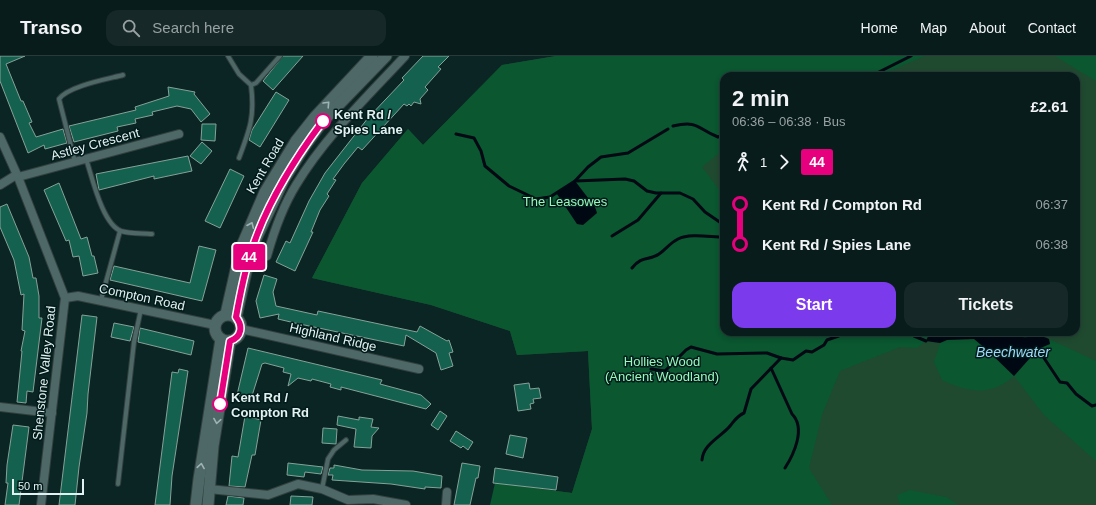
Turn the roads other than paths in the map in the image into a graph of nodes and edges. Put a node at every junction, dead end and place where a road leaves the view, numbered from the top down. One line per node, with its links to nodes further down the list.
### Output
1 (228, 56): 7 (lane)
2 (280, 56): 7 (lane)
3 (372, 56): 23 (main road, Kent Road, one-way to 3)
4 (386, 56): 14 (main road, Kent Road)
5 (405, 56): 16 (street)
6 (123, 75): 12 (lane)
7 (251, 85): 11 (lane)
8 (179, 134): 10 (street, Astley Crescent)
9 (0, 137): 13 (street, Shenstone Valley Road)
10 (86, 158): 12 (street, Astley Crescent); 17 (lane)
11 (239, 158)
12 (75, 162): 13 (street, Astley Crescent)
13 (17, 176): 15 (street, Astley Crescent); 20 (street, Shenstone Valley Road)
14 (284, 179): 16 (street, Kent Road); 23 (main road, Kent Road)
15 (0, 185)
16 (295, 186): 19 (street)
17 (120, 230): 18 (lane); 21 (lane)
18 (152, 234)
19 (267, 256)
20 (65, 298): 21 (street, Compton Road); 29 (street, Shenstone Valley Road)
21 (101, 300): 22 (street, Compton Road)
22 (141, 309): 24 (street, Compton Road); 31 (lane)
23 (231, 316): 24 (main road); 25 (main road)
24 (215, 325): 26 (main road)
25 (241, 329): 26 (main road); 27 (street, Highland Ridge)
26 (226, 340): 32 (main road, one-way to 32); 36 (main road, one-way to 26)
27 (419, 369)
28 (0, 407): 29 (street)
29 (52, 412): 35 (street, Shenstone Valley Road)
30 (346, 440): 33 (lane)
31 (118, 484)
32 (209, 489): 33 (street); 37 (main road)
33 (322, 489): 38 (street)
34 (447, 492): 39 (street)
35 (41, 505)
36 (196, 505)
37 (208, 505)
38 (406, 505)
39 (446, 505)

